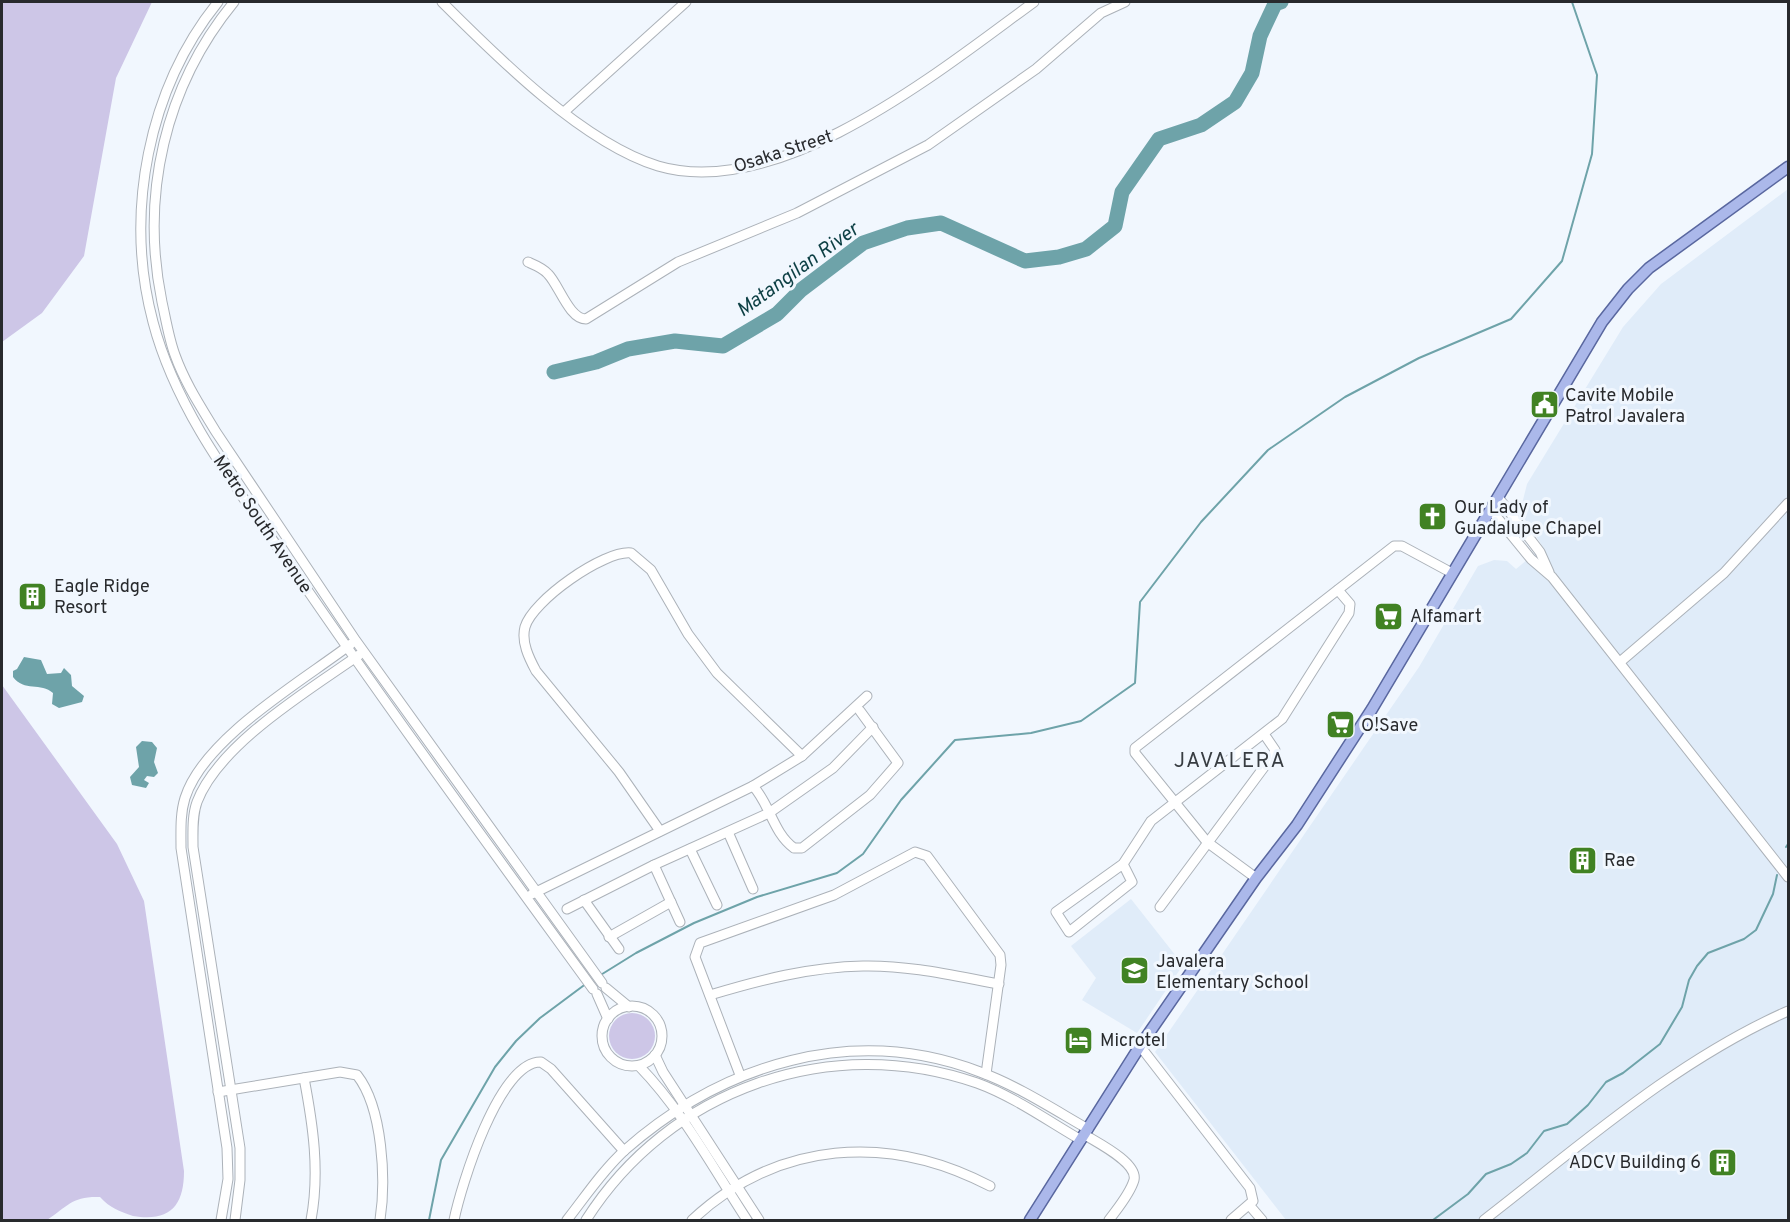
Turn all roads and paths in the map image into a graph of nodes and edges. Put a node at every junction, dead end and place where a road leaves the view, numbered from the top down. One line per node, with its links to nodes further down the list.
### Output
1 (218, 2): 17 (street, Metro South Avenue)
2 (234, 2): 16 (street, Metro South Avenue)
3 (442, 2): 7 (street, Osaka Street)
4 (686, 2): 7 (street)
5 (1034, 2): 7 (street, Osaka Street)
6 (1125, 2): 9 (street)
7 (564, 112)
8 (1788, 166): 10 (main road)
9 (528, 262)
10 (1498, 497): 12 (main road); 14 (street)
11 (1788, 503): 20 (street)
12 (1491, 510): 13 (main road); 14 (street)
13 (1452, 573): 15 (street); 36 (main road)
14 (1552, 577): 20 (street)
15 (1338, 590): 24 (street); 27 (street)
16 (356, 641): 17 (street); 18 (street, Metro South Avenue)
17 (347, 648): 19 (street, Metro South Avenue); 62 (street)
18 (363, 652): 19 (street); 38 (street, Metro South Avenue)
19 (354, 658): 39 (street, Metro South Avenue); 61 (street)
20 (1620, 662): 35 (street)
21 (867, 696): 25 (street)
22 (860, 711): 23 (street)
23 (873, 728): 28 (street); 28 (street)
24 (1264, 734): 27 (street); 31 (street)
25 (802, 756): 26 (street); 29 (street)
26 (753, 786): 28 (street); 29 (street)
27 (1175, 803): 31 (street); 33 (street)
28 (769, 813): 30 (street)
29 (660, 831): 38 (street)
30 (728, 832): 32 (street); 37 (street)
31 (1206, 842): 36 (street); 43 (street)
32 (690, 849): 34 (street); 42 (street)
33 (1123, 864): 33 (street)
34 (654, 865): 40 (street); 41 (street)
35 (1788, 877)
36 (1256, 878): 55 (main road)
37 (753, 889)
38 (537, 891): 39 (street); 48 (street, Metro South Avenue)
39 (528, 897): 48 (street, Metro South Avenue)
40 (584, 900): 44 (street); 46 (street)
41 (671, 902): 45 (street); 46 (street)
42 (717, 905)
43 (1160, 907)
44 (567, 909)
45 (680, 922)
46 (609, 937): 47 (street)
47 (619, 949)
48 (589, 974): 50 (street, Metro South Avenue)
49 (999, 984): 51 (street); 51 (street); 58 (street)
50 (599, 987): 52 (street, Metro South Avenue); 54 (street, Metro South Avenue)
51 (710, 994): 59 (street)
52 (629, 1007): 54 (street); 56 (street, Metro South Avenue)
53 (1788, 1011): 87 (street)
54 (608, 1019): 57 (street, Metro South Avenue)
55 (1140, 1046): 67 (main road); 72 (street)
56 (656, 1055): 57 (street); 63 (street)
57 (639, 1066): 64 (street, Metro South Avenue)
58 (986, 1074): 59 (street); 67 (street)
59 (740, 1075): 63 (street)
60 (304, 1078): 61 (street); 75 (street); 76 (street)
61 (231, 1090): 62 (street); 74 (street)
62 (218, 1092): 73 (street)
63 (685, 1104): 64 (street); 65 (street)
64 (675, 1110): 66 (street, Metro South Avenue); 68 (street)
65 (691, 1115): 66 (street); 67 (street); 69 (street)
66 (682, 1121): 71 (street, Metro South Avenue); 79 (street)
67 (1085, 1135): 83 (main road); 84 (street)
68 (624, 1151): 77 (street); 78 (street)
69 (737, 1186): 70 (street); 71 (street); 82 (street)
70 (990, 1186)
71 (728, 1191): 80 (street); 81 (street, Metro South Avenue)
72 (1250, 1206): 85 (street); 86 (street)
73 (221, 1221)
74 (235, 1221)
75 (311, 1221)
76 (380, 1221)
77 (454, 1221)
78 (567, 1221)
79 (586, 1221)
80 (692, 1221)
81 (747, 1221)
82 (759, 1221)
83 (1030, 1221)
84 (1109, 1221)
85 (1231, 1221)
86 (1262, 1221)
87 (1484, 1221)

